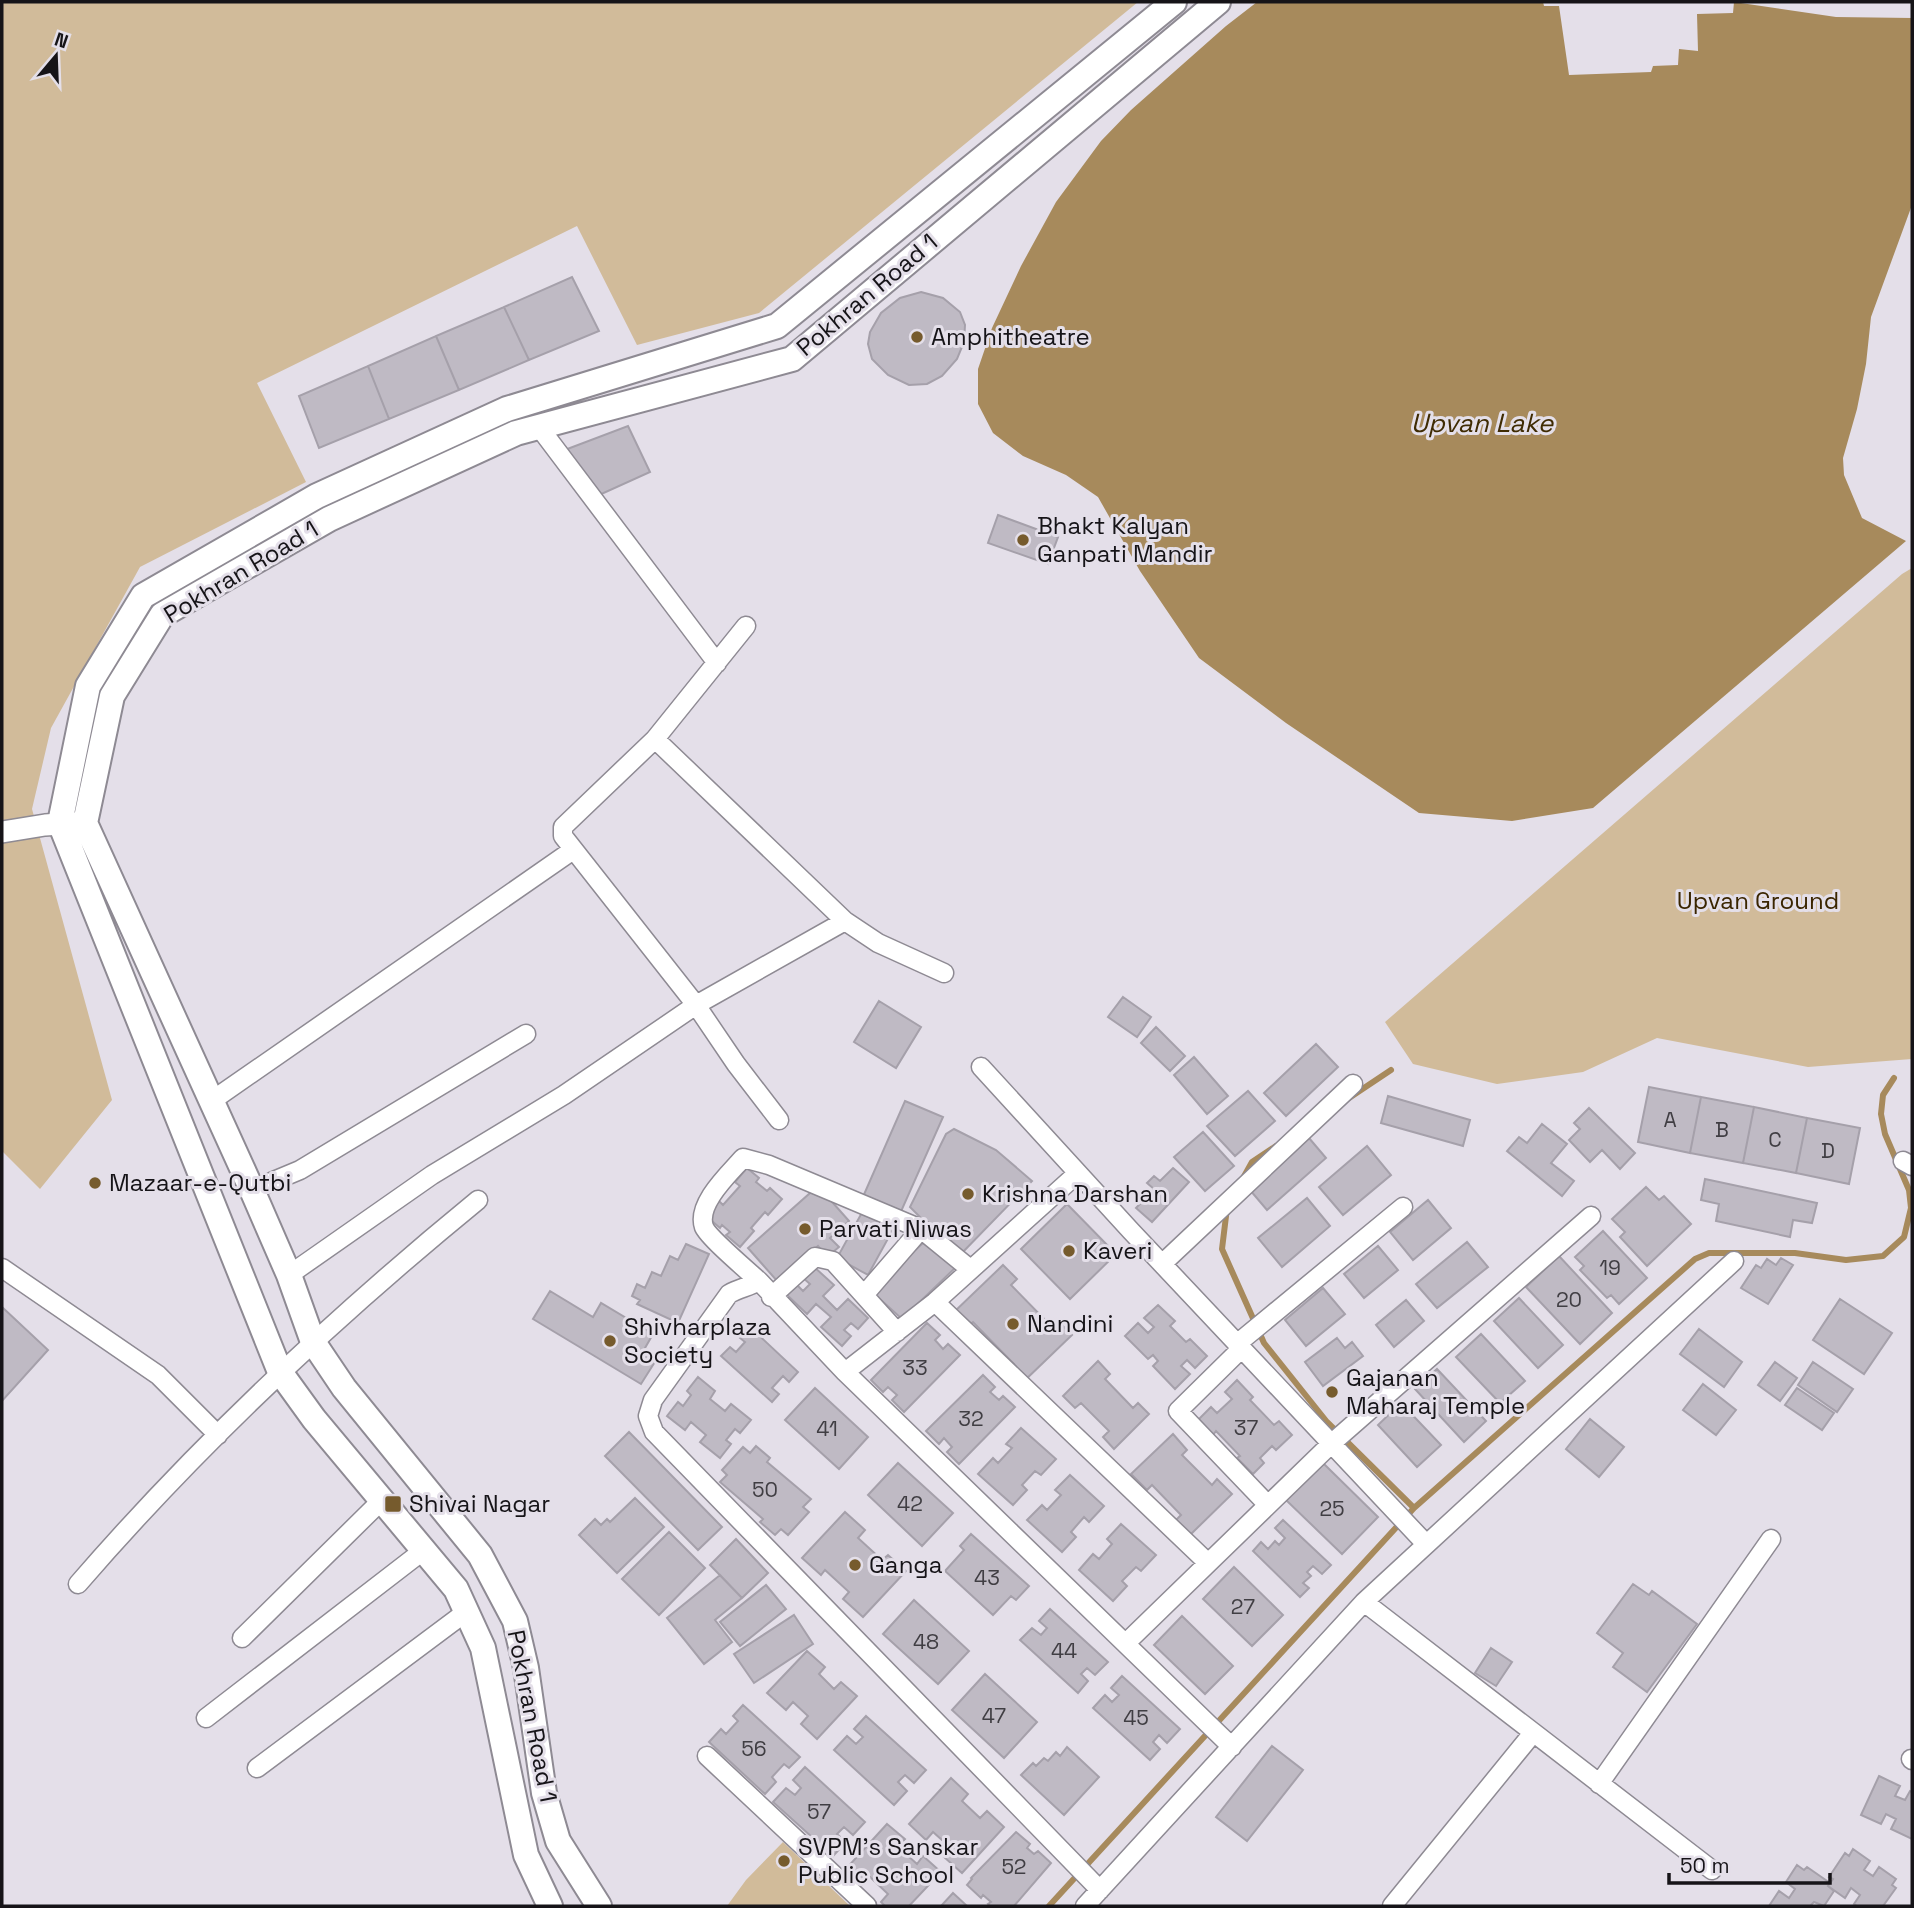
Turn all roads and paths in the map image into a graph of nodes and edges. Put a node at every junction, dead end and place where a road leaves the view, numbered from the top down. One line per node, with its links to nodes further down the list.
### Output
1 (1174, 2): 3 (main road, Pokhran Road 1)
2 (1218, 2): 4 (main road, Pokhran Road 1)
3 (777, 326): 4 (main road); 9 (main road, Pokhran Road 1)
4 (792, 359): 5 (main road, Pokhran Road 1)
5 (539, 427): 7 (street); 10 (main road, Pokhran Road 1)
6 (746, 626): 7 (street)
7 (717, 663): 8 (street)
8 (655, 739): 12 (street); 13 (street)
9 (60, 823): 10 (street); 11 (street); 39 (main road, Pokhran Road 1)
10 (85, 823): 19 (main road, Pokhran Road 1)
11 (2, 832)
12 (573, 850): 15 (street); 19 (street)
13 (845, 920): 14 (street); 15 (street)
14 (944, 973)
15 (696, 1004): 20 (street); 31 (street)
16 (526, 1034): 22 (street)
17 (981, 1067): 21 (street)
18 (1353, 1084): 28 (street)
19 (210, 1102): 22 (main road, Pokhran Road 1)
20 (779, 1120)
21 (1078, 1172): 28 (street); 30 (street)
22 (252, 1190): 31 (main road, Pokhran Road 1)
23 (478, 1200): 37 (street)
24 (1403, 1207): 38 (street)
25 (1591, 1216): 42 (street)
26 (921, 1229): 30 (street); 32 (street); 33 (street)
27 (1734, 1261): 46 (street)
28 (1163, 1263): 38 (street)
29 (2, 1268): 41 (street)
30 (970, 1269): 35 (street)
31 (289, 1275): 37 (main road, Pokhran Road 1)
32 (759, 1281): 34 (street); 61 (street)
33 (864, 1296): 34 (street); 36 (street)
34 (771, 1297): 40 (street)
35 (935, 1302): 36 (street); 48 (street)
36 (897, 1332): 40 (street)
37 (313, 1342): 39 (street); 63 (main road, Pokhran Road 1)
38 (1240, 1345): 42 (street); 44 (street)
39 (281, 1372): 41 (street); 43 (main road, Pokhran Road 1)
40 (845, 1372): 53 (street)
41 (218, 1434): 49 (street)
42 (1332, 1443): 44 (street); 46 (street)
43 (382, 1500): 47 (main road, Pokhran Road 1); 52 (street)
44 (1268, 1505): 48 (street)
45 (1771, 1539): 59 (street)
46 (1426, 1544): 50 (street)
47 (424, 1550): 51 (main road, Pokhran Road 1); 54 (street)
48 (1208, 1563): 53 (street)
49 (78, 1584)
50 (1364, 1602): 55 (street); 56 (street)
51 (466, 1612): 58 (street); 62 (main road, Pokhran Road 1)
52 (242, 1638)
53 (1126, 1643): 56 (street)
54 (206, 1718)
55 (1534, 1733): 59 (street); 66 (street)
56 (1232, 1747): 61 (street)
57 (707, 1756): 64 (street)
58 (257, 1768)
59 (1600, 1784): 60 (street)
60 (1712, 1870)
61 (1100, 1890): 65 (street)
62 (550, 1906)
63 (599, 1906)
64 (867, 1906)
65 (1086, 1906)
66 (1392, 1906)

